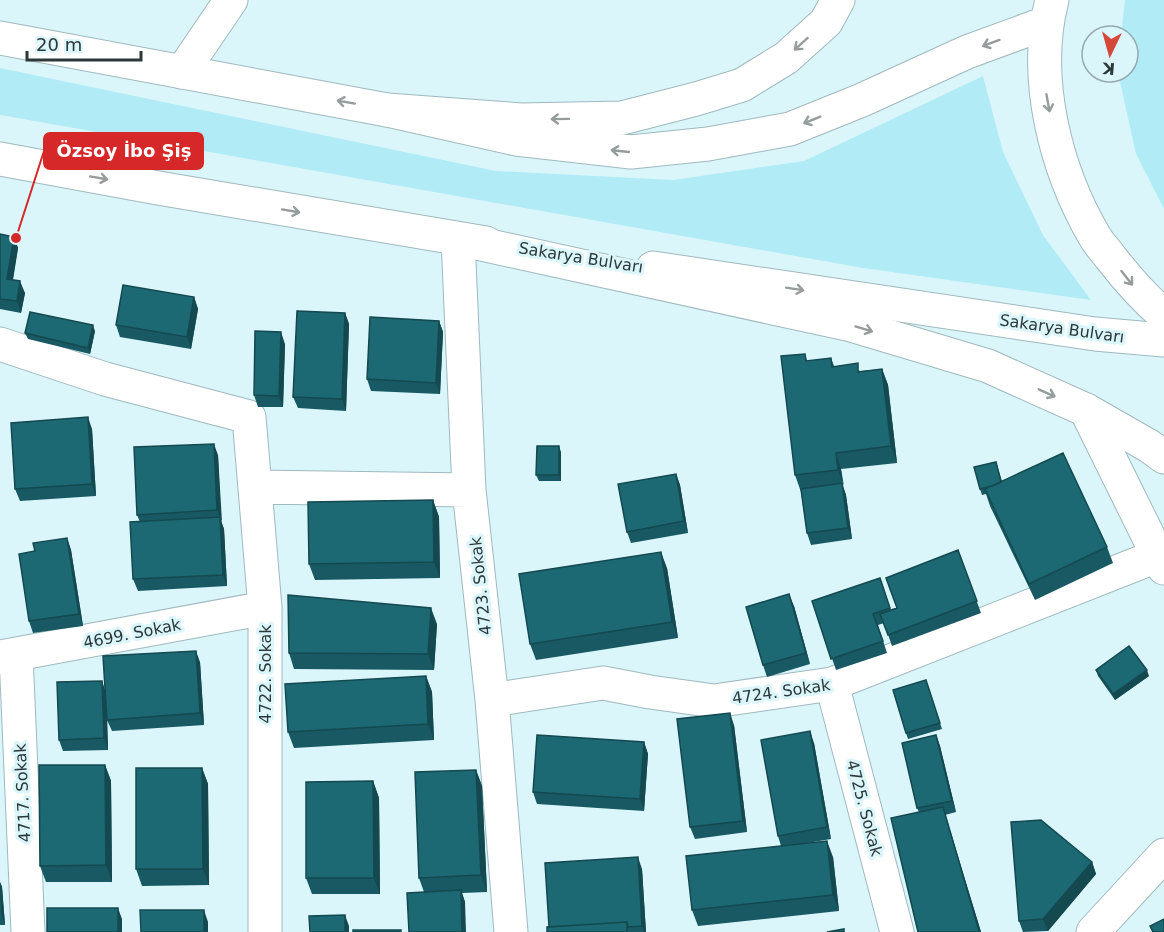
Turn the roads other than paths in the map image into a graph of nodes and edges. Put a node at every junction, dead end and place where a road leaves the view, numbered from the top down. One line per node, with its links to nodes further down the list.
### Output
1 (231, 0): 5 (main road)
2 (838, 0): 6 (main road, one-way to 6)
3 (1043, 8): 6 (main road, one-way to 6); 9 (main road, one-way to 9)
4 (0, 38): 5 (main road)
5 (182, 72): 6 (main road, one-way to 5)
6 (387, 110)
7 (0, 159): 8 (main road, Sakarya Bulvarı, one-way to 8)
8 (458, 239): 10 (main road, Sakarya Bulvarı, one-way to 10); 12 (main road, one-way to 12); 15 (main road, 4723. Sokak)
9 (1164, 315)
10 (1164, 340)
11 (0, 344): 14 (main road, 4722. Sokak)
12 (1086, 410): 13 (main road); 16 (main road)
13 (1164, 457)
14 (255, 487): 15 (main road); 17 (main road, 4722. Sokak)
15 (470, 490): 20 (main road, 4723. Sokak)
16 (1160, 562): 19 (main road, 4724. Sokak)
17 (265, 608): 18 (main road, 4699. Sokak); 23 (main road, 4722. Sokak)
18 (8, 656): 22 (main road, 4717. Sokak)
19 (832, 684): 20 (main road, 4724. Sokak); 25 (main road, 4725. Sokak)
20 (492, 700): 24 (main road, 4723. Sokak)
21 (1164, 855): 26 (main road)
22 (28, 932)
23 (265, 932)
24 (511, 932)
25 (897, 932)
26 (1093, 932)

